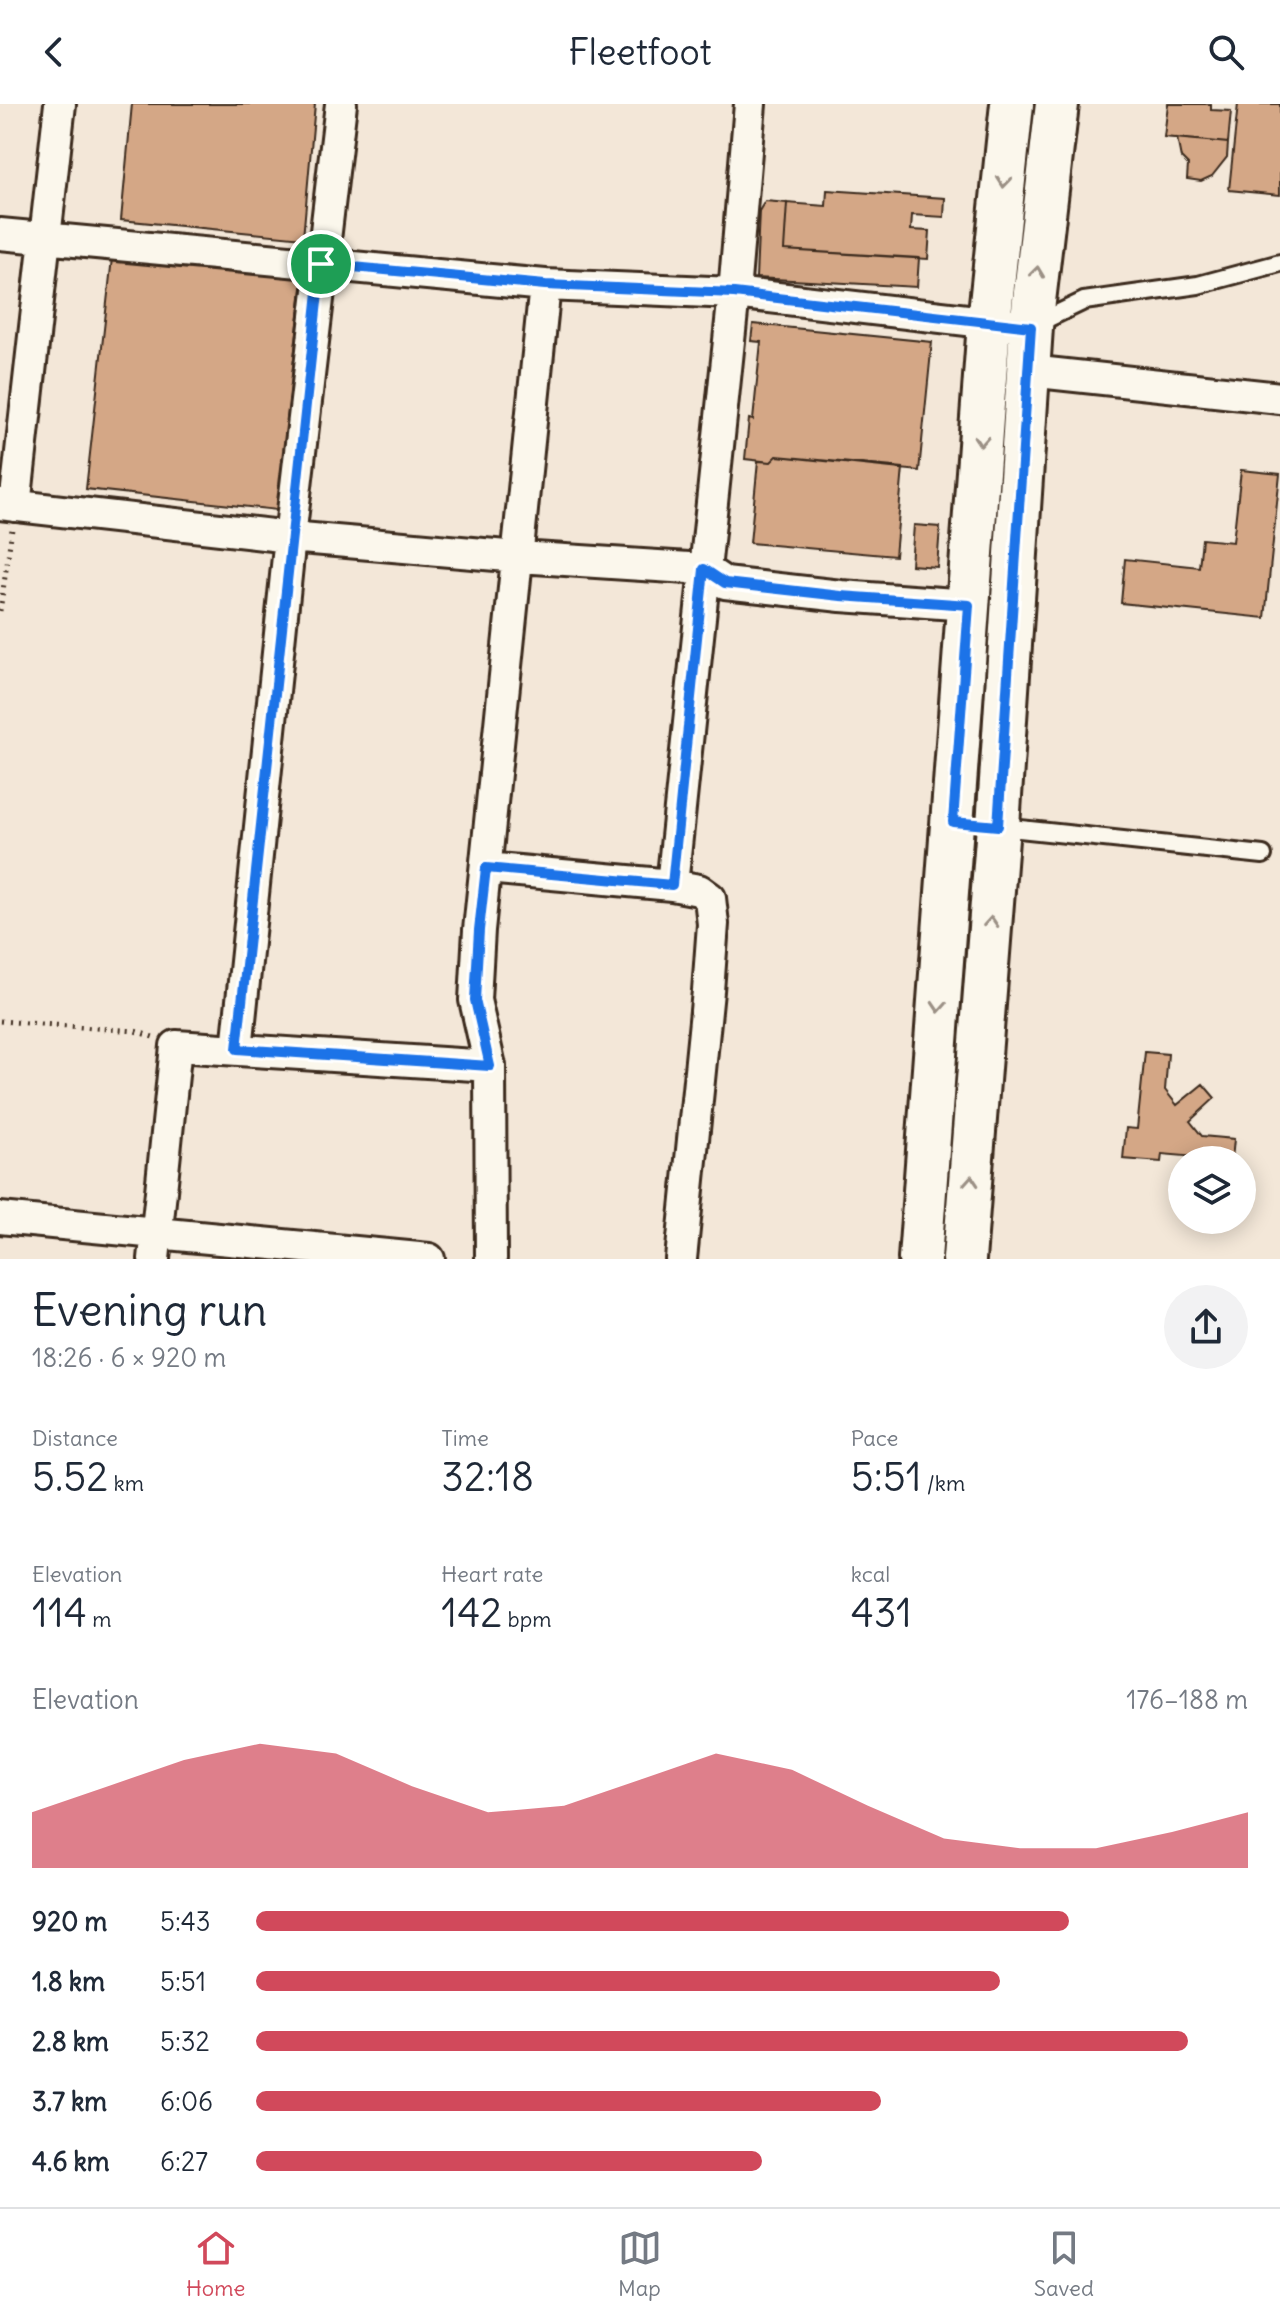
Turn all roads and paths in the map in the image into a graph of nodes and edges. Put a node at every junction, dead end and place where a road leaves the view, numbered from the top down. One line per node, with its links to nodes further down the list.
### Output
1 (60, 104): 7 (street)
2 (341, 104): 9 (street)
3 (750, 104): 11 (street)
4 (1012, 104): 12 (main road, one-way to 12)
5 (1057, 104): 13 (main road, one-way to 5)
6 (0, 234): 7 (street)
7 (47, 239): 9 (street); 16 (street)
8 (1280, 263): 13 (lane)
9 (321, 264): 10 (street); 17 (street)
10 (545, 285): 11 (street); 18 (street)
11 (734, 293): 12 (street); 19 (street)
12 (989, 323): 13 (street); 20 (main road, one-way to 20)
13 (1031, 327): 14 (main road)
14 (1029, 371): 15 (street); 23 (main road)
15 (1280, 398)
16 (8, 505): 17 (street); 21 (path)
17 (290, 537): 18 (street); 29 (street)
18 (519, 557): 19 (street); 25 (street)
19 (704, 569): 20 (street); 26 (street)
20 (969, 605): 22 (main road)
21 (0, 611)
22 (953, 822): 23 (lane); 36 (main road, one-way to 36)
23 (998, 826): 24 (lane); 37 (main road, one-way to 23)
24 (1263, 855)
25 (486, 868): 26 (street); 30 (street)
26 (672, 885): 35 (street)
27 (0, 1021): 28 (path)
28 (176, 1046): 29 (street); 32 (street)
29 (237, 1049): 30 (street)
30 (490, 1066): 34 (street)
31 (0, 1218): 32 (street)
32 (155, 1246): 33 (street)
33 (429, 1259)
34 (491, 1259)
35 (681, 1259)
36 (920, 1259)
37 (964, 1259)

